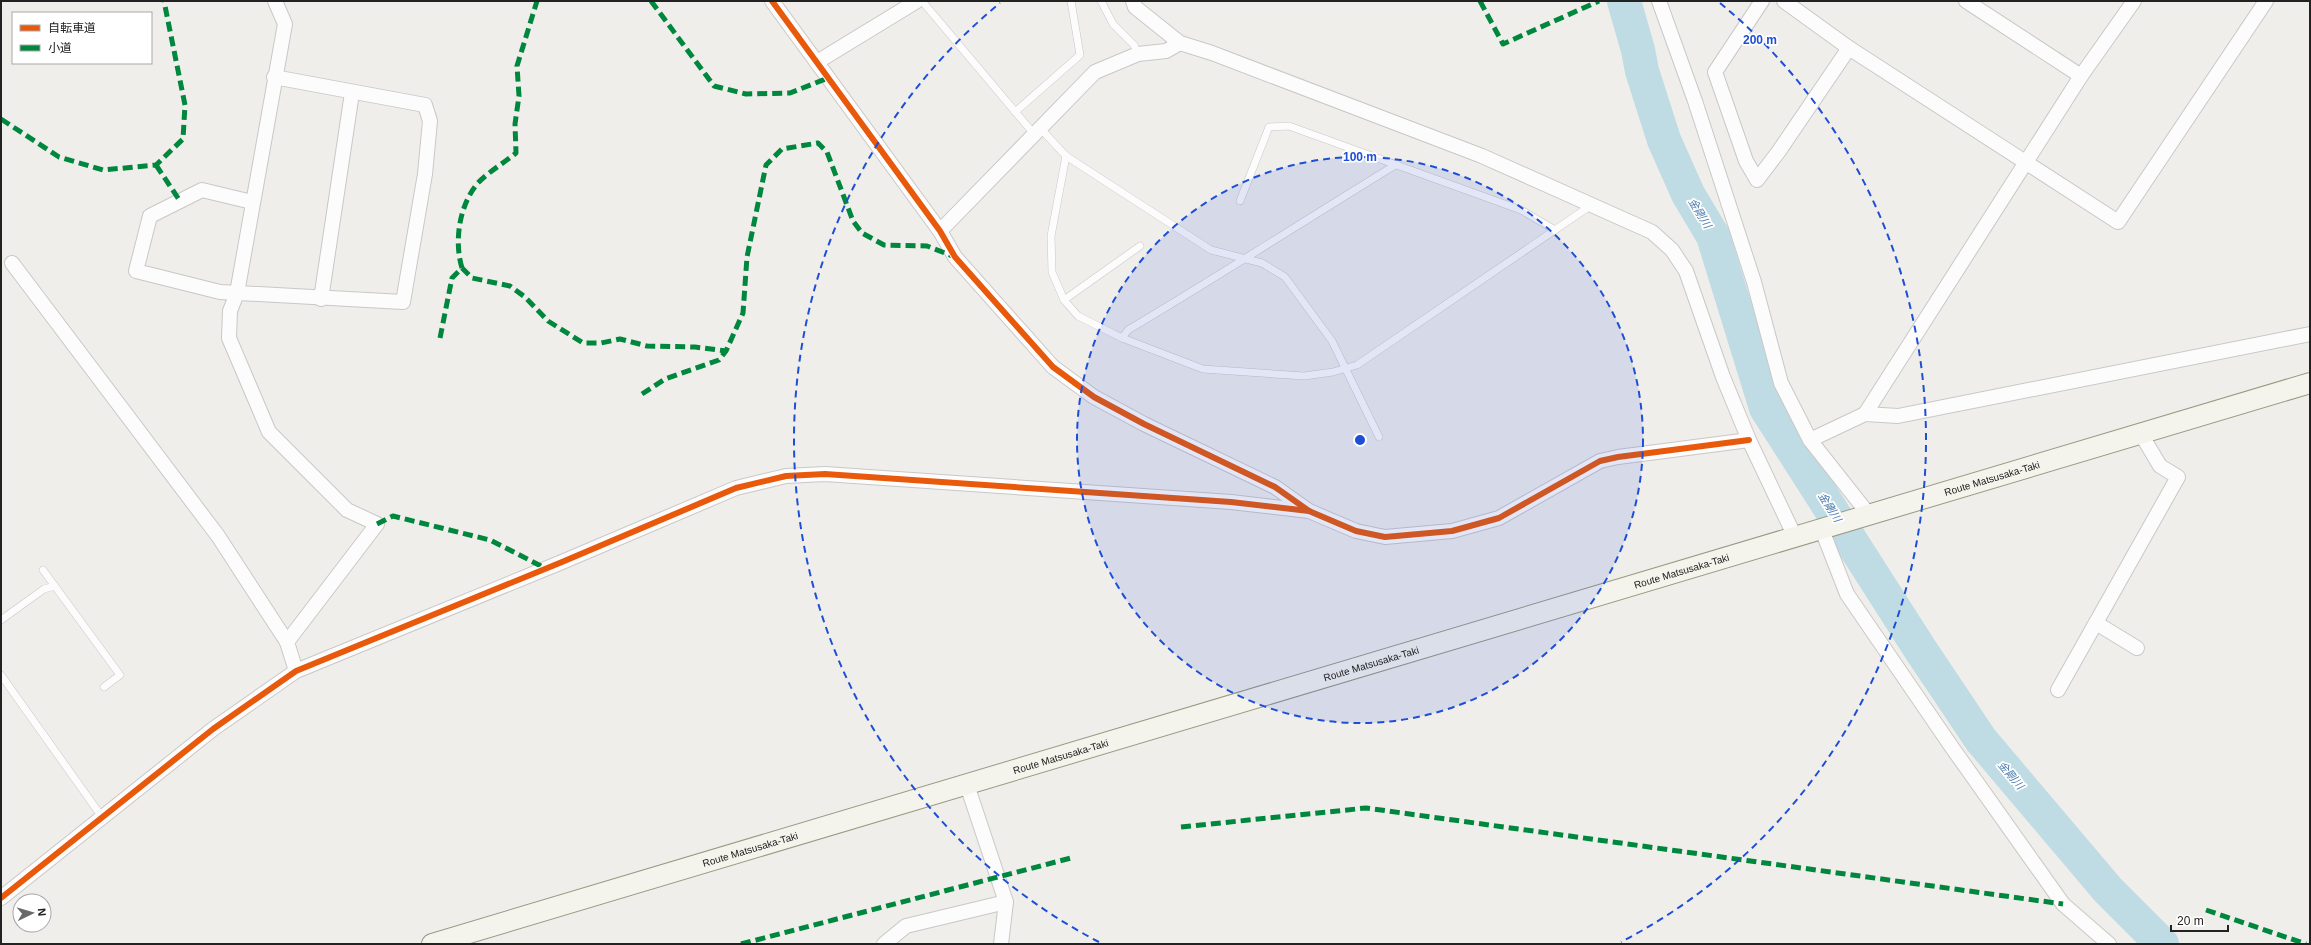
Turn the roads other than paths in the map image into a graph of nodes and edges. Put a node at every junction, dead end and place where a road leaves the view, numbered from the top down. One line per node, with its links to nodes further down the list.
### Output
1 (275, 1): 19 (street)
2 (772, 1): 17 (street)
3 (917, 1): 17 (street)
4 (922, 1): 21 (lane)
5 (1071, 1): 21 (lane)
6 (1101, 1): 16 (lane)
7 (1133, 1): 14 (street)
8 (1659, 1): 45 (street)
9 (1762, 1): 15 (street)
10 (1784, 1): 15 (street)
11 (1966, 1): 18 (street)
12 (2134, 1): 18 (street)
13 (2266, 1): 24 (street)
14 (1180, 43): 16 (street); 28 (street)
15 (1849, 48): 24 (street)
16 (1138, 54): 22 (street)
17 (817, 62): 30 (street)
18 (2082, 76): 24 (street)
19 (274, 77): 20 (street); 27 (street)
20 (352, 92): 35 (street); 35 (street)
21 (1015, 112): 22 (lane)
22 (1037, 131): 23 (lane); 30 (street)
23 (1066, 156): 32 (lane); 36 (lane)
24 (2026, 163): 41 (street)
25 (1397, 164): 26 (lane); 29 (lane); 32 (lane)
26 (1240, 201)
27 (252, 202): 34 (street); 34 (street)
28 (1593, 204): 29 (lane); 44 (street)
29 (1555, 230): 39 (lane)
30 (940, 231): 46 (street)
31 (1140, 246): 36 (lane)
32 (1243, 259): 38 (lane); 39 (lane)
33 (12, 263): 54 (street)
34 (237, 293): 35 (street); 54 (street)
35 (321, 298)
36 (1064, 300): 38 (lane)
37 (2310, 334): 41 (street)
38 (1122, 338): 39 (lane)
39 (1346, 368): 43 (lane)
40 (2310, 383): 42 (main road, Route Matsusaka-Taki)
41 (1865, 414): 45 (street)
42 (2141, 434): 47 (main road, Route Matsusaka-Taki); 53 (street)
43 (1379, 437)
44 (1749, 440): 46 (street); 49 (street)
45 (1810, 440): 47 (street)
46 (1309, 511): 56 (street)
47 (1865, 518): 48 (main road, Route Matsusaka-Taki)
48 (1826, 528): 49 (main road, Route Matsusaka-Taki); 67 (street)
49 (1795, 537): 60 (main road, Route Matsusaka-Taki)
50 (44, 570): 51 (lane)
51 (55, 586): 52 (lane); 58 (lane)
52 (1, 620)
53 (2096, 623): 55 (street); 59 (street)
54 (287, 642): 56 (street)
55 (2137, 648)
56 (296, 671): 61 (street)
57 (1, 675): 61 (lane)
58 (104, 687)
59 (2058, 690)
60 (967, 785): 63 (street); 64 (main road, Route Matsusaka-Taki)
61 (102, 817): 62 (street)
62 (1, 898)
63 (1006, 902): 65 (street); 66 (street)
64 (432, 944)
65 (884, 944)
66 (1001, 944)
67 (2109, 944)

